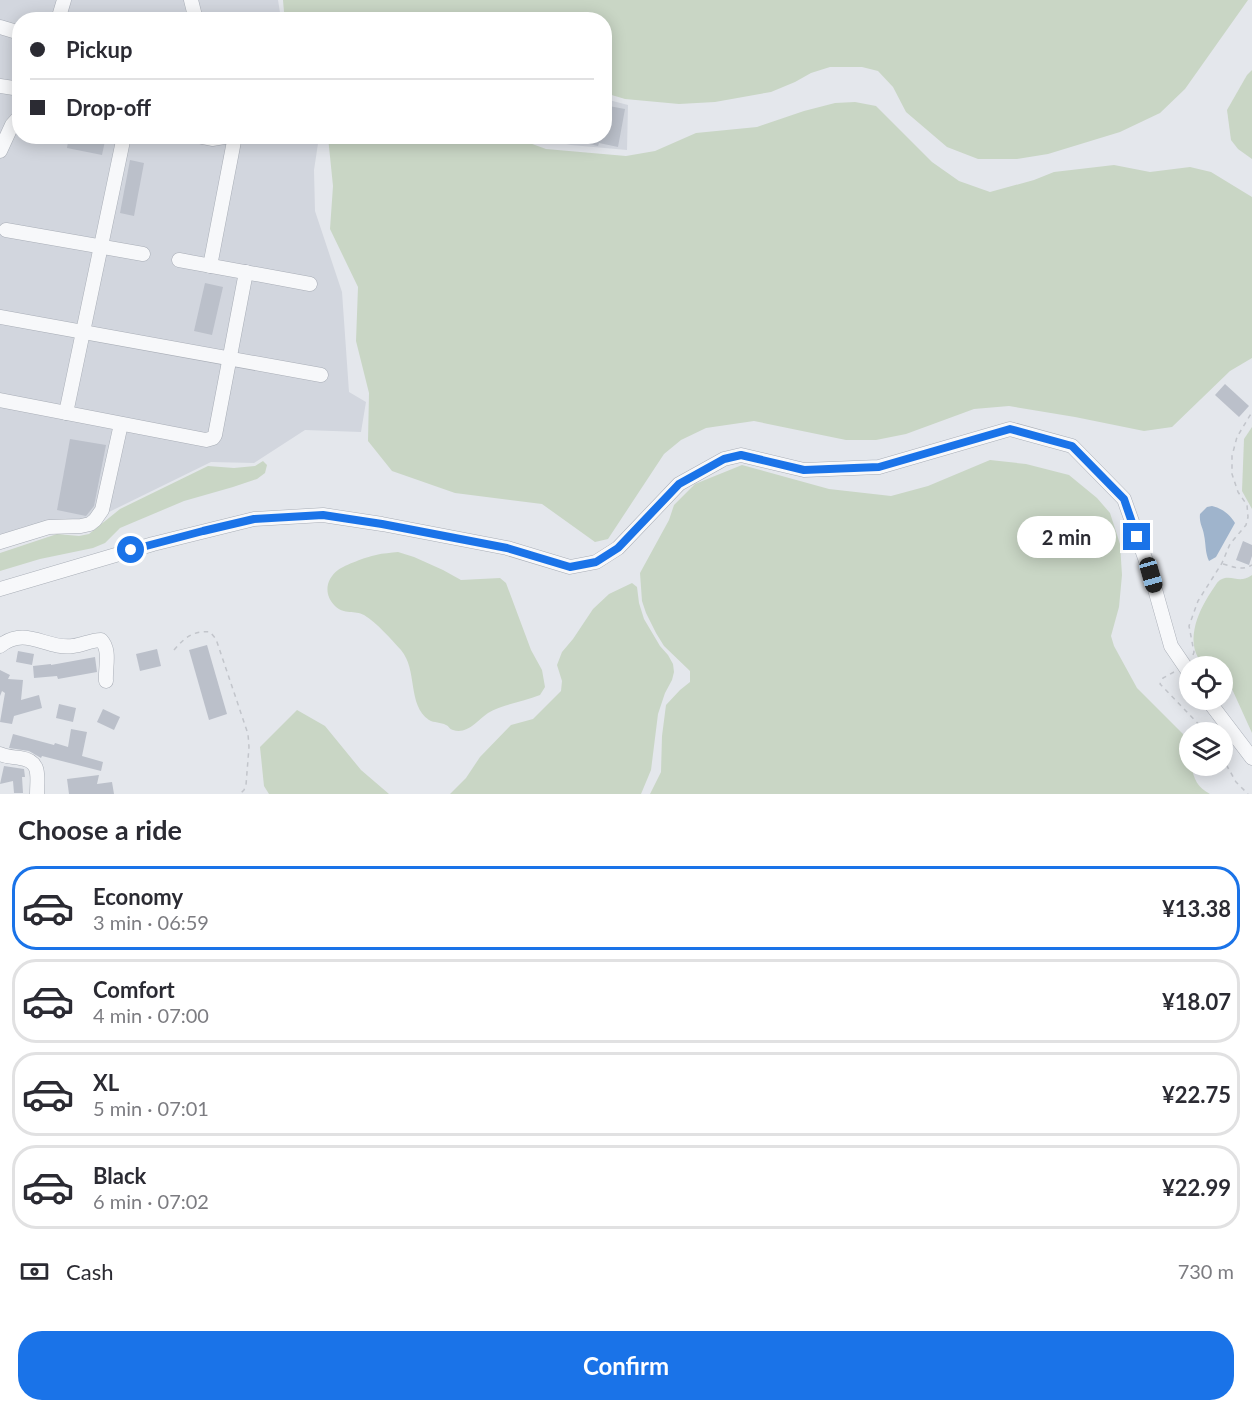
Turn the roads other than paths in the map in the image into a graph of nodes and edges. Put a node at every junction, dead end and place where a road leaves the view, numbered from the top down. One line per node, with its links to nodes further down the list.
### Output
1 (12, 125): 4 (street)
2 (122, 144): 6 (street)
3 (233, 144): 9 (street)
4 (0, 151)
5 (6, 230): 6 (street)
6 (101, 247): 7 (street); 13 (street)
7 (143, 254)
8 (178, 260): 9 (street)
9 (210, 266): 10 (street)
10 (246, 272): 11 (street); 14 (street)
11 (310, 284)
12 (0, 317): 13 (street)
13 (83, 332): 14 (street); 17 (street)
14 (229, 358): 15 (street); 18 (street)
15 (321, 375)
16 (0, 400): 17 (street)
17 (66, 413): 18 (street)
18 (122, 424): 19 (street)
19 (0, 542)
20 (0, 589): 22 (street)
21 (0, 646): 23 (street)
22 (1179, 658)
23 (106, 681)
24 (1215, 710): 26 (street)
25 (0, 754): 27 (street)
26 (1252, 758)
27 (37, 794)

